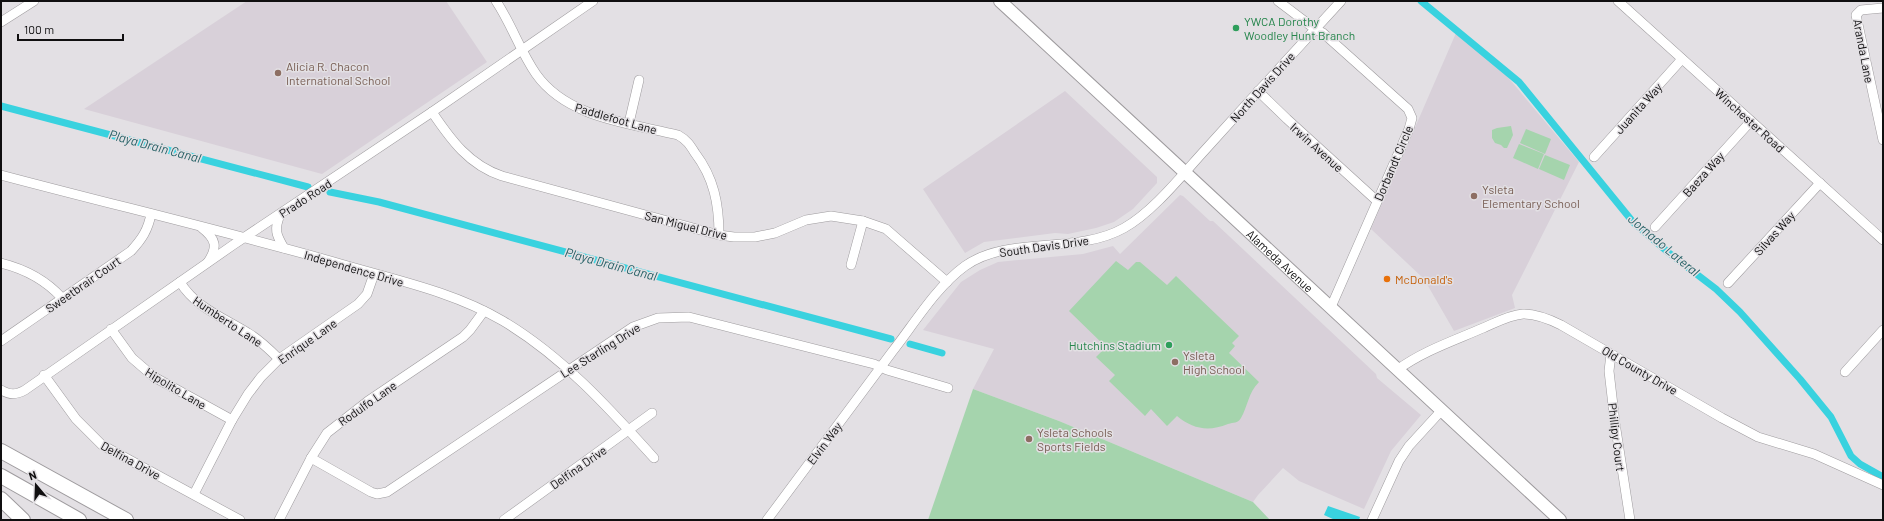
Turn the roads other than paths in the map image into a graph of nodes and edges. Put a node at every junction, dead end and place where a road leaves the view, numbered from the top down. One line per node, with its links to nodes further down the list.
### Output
1 (34, 1): 8 (street)
2 (496, 1): 12 (street, Paddlefoot Lane)
3 (1000, 1): 21 (main road, Alameda Avenue)
4 (1278, 1): 11 (street, Dorbandt Circle)
5 (1341, 1): 11 (street, North Davis Drive)
6 (1618, 1): 13 (street, Winchester Road)
7 (592, 2): 12 (street, Prado Road)
8 (19, 5): 10 (street)
9 (1883, 8): 19 (street, Aranda Lane)
10 (1, 22)
11 (1315, 29): 15 (street, North Davis Drive); 24 (street, Dorbandt Circle)
12 (522, 51): 16 (street, Prado Road); 18 (street, Paddlefoot Lane)
13 (1682, 59): 17 (street, Winchester Road); 20 (street, Juanita Way)
14 (639, 80): 18 (street)
15 (1258, 91): 21 (street, North Davis Drive); 24 (street, Irwin Avenue)
16 (432, 112): 26 (street, Prado Road); 30 (street, San Miguel Drive)
17 (1750, 121): 23 (street, Winchester Road); 29 (street, Baeza Way)
18 (629, 123): 30 (street, Paddlefoot Lane)
19 (1883, 140)
20 (1594, 157)
21 (1184, 172): 39 (street, South Davis Drive); 42 (main road, Alameda Avenue)
22 (1, 175): 25 (street, Independence Drive)
23 (1820, 183): 32 (street, Winchester Road); 40 (street, Silvas Way)
24 (1377, 201): 42 (street, Dorbandt Circle)
25 (151, 214): 28 (street, Independence Drive); 41 (street, Sweetbrair Court)
26 (280, 215): 31 (street, Prado Road); 33 (street)
27 (863, 221): 30 (street, San Miguel Drive); 36 (street); 39 (street, San Miguel Drive)
28 (201, 227): 31 (street, Independence Drive); 35 (street)
29 (1655, 227)
30 (719, 235)
31 (246, 237): 33 (street, Independence Drive); 35 (street, Prado Road)
32 (1883, 240)
33 (284, 248): 37 (street, Independence Drive)
34 (1, 263): 41 (street)
35 (207, 264): 38 (street, Prado Road)
36 (851, 265)
37 (374, 274): 43 (street, Independence Drive); 48 (street, Enrique Lane)
38 (180, 282): 44 (street, Prado Road); 48 (street, Humberto Lane)
39 (947, 282): 49 (street, South Davis Drive)
40 (1728, 284)
41 (62, 298): 46 (street, Sweetbrair Court)
42 (1331, 307): 51 (main road, Alameda Avenue)
43 (484, 310): 50 (street, Independence Drive); 61 (street, Rodulfo Lane)
44 (111, 329): 53 (street, Prado Road); 58 (street, Hipolito Lane)
45 (1883, 330): 52 (street)
46 (1, 341)
47 (1611, 354): 51 (street, Old County Drive); 64 (street, Old County Drive); 76 (street, Phillipy Court)
48 (279, 359): 58 (street, Enrique Lane)
49 (881, 367): 50 (street, Lee Starling Drive); 54 (street, Lee Starling Drive); 73 (street, Elvin Way)
50 (568, 369): 59 (street, Independence Drive); 61 (street, Lee Starling Drive)
51 (1397, 370): 56 (main road, Alameda Avenue)
52 (1845, 372)
53 (44, 375): 55 (street, Prado Road); 65 (street, Delfina Drive)
54 (948, 388)
55 (1, 390)
56 (1441, 411): 74 (street); 75 (main road, Alameda Avenue)
57 (652, 413): 59 (street, Delfina Drive)
58 (232, 420): 65 (street, Enrique Lane)
59 (629, 431): 62 (street, Independence Drive); 72 (street, Delfina Drive)
60 (1, 451): 69 (highway)
61 (311, 458): 71 (street, Rodulfo Lane)
62 (654, 458)
63 (1, 476): 68 (highway)
64 (1883, 485)
65 (194, 494): 70 (street, Delfina Drive)
66 (1, 499): 67 (highway)
67 (23, 520)
68 (80, 520)
69 (126, 520)
70 (240, 520)
71 (278, 520)
72 (504, 520)
73 (768, 520)
74 (1372, 520)
75 (1560, 520)
76 (1630, 520)

